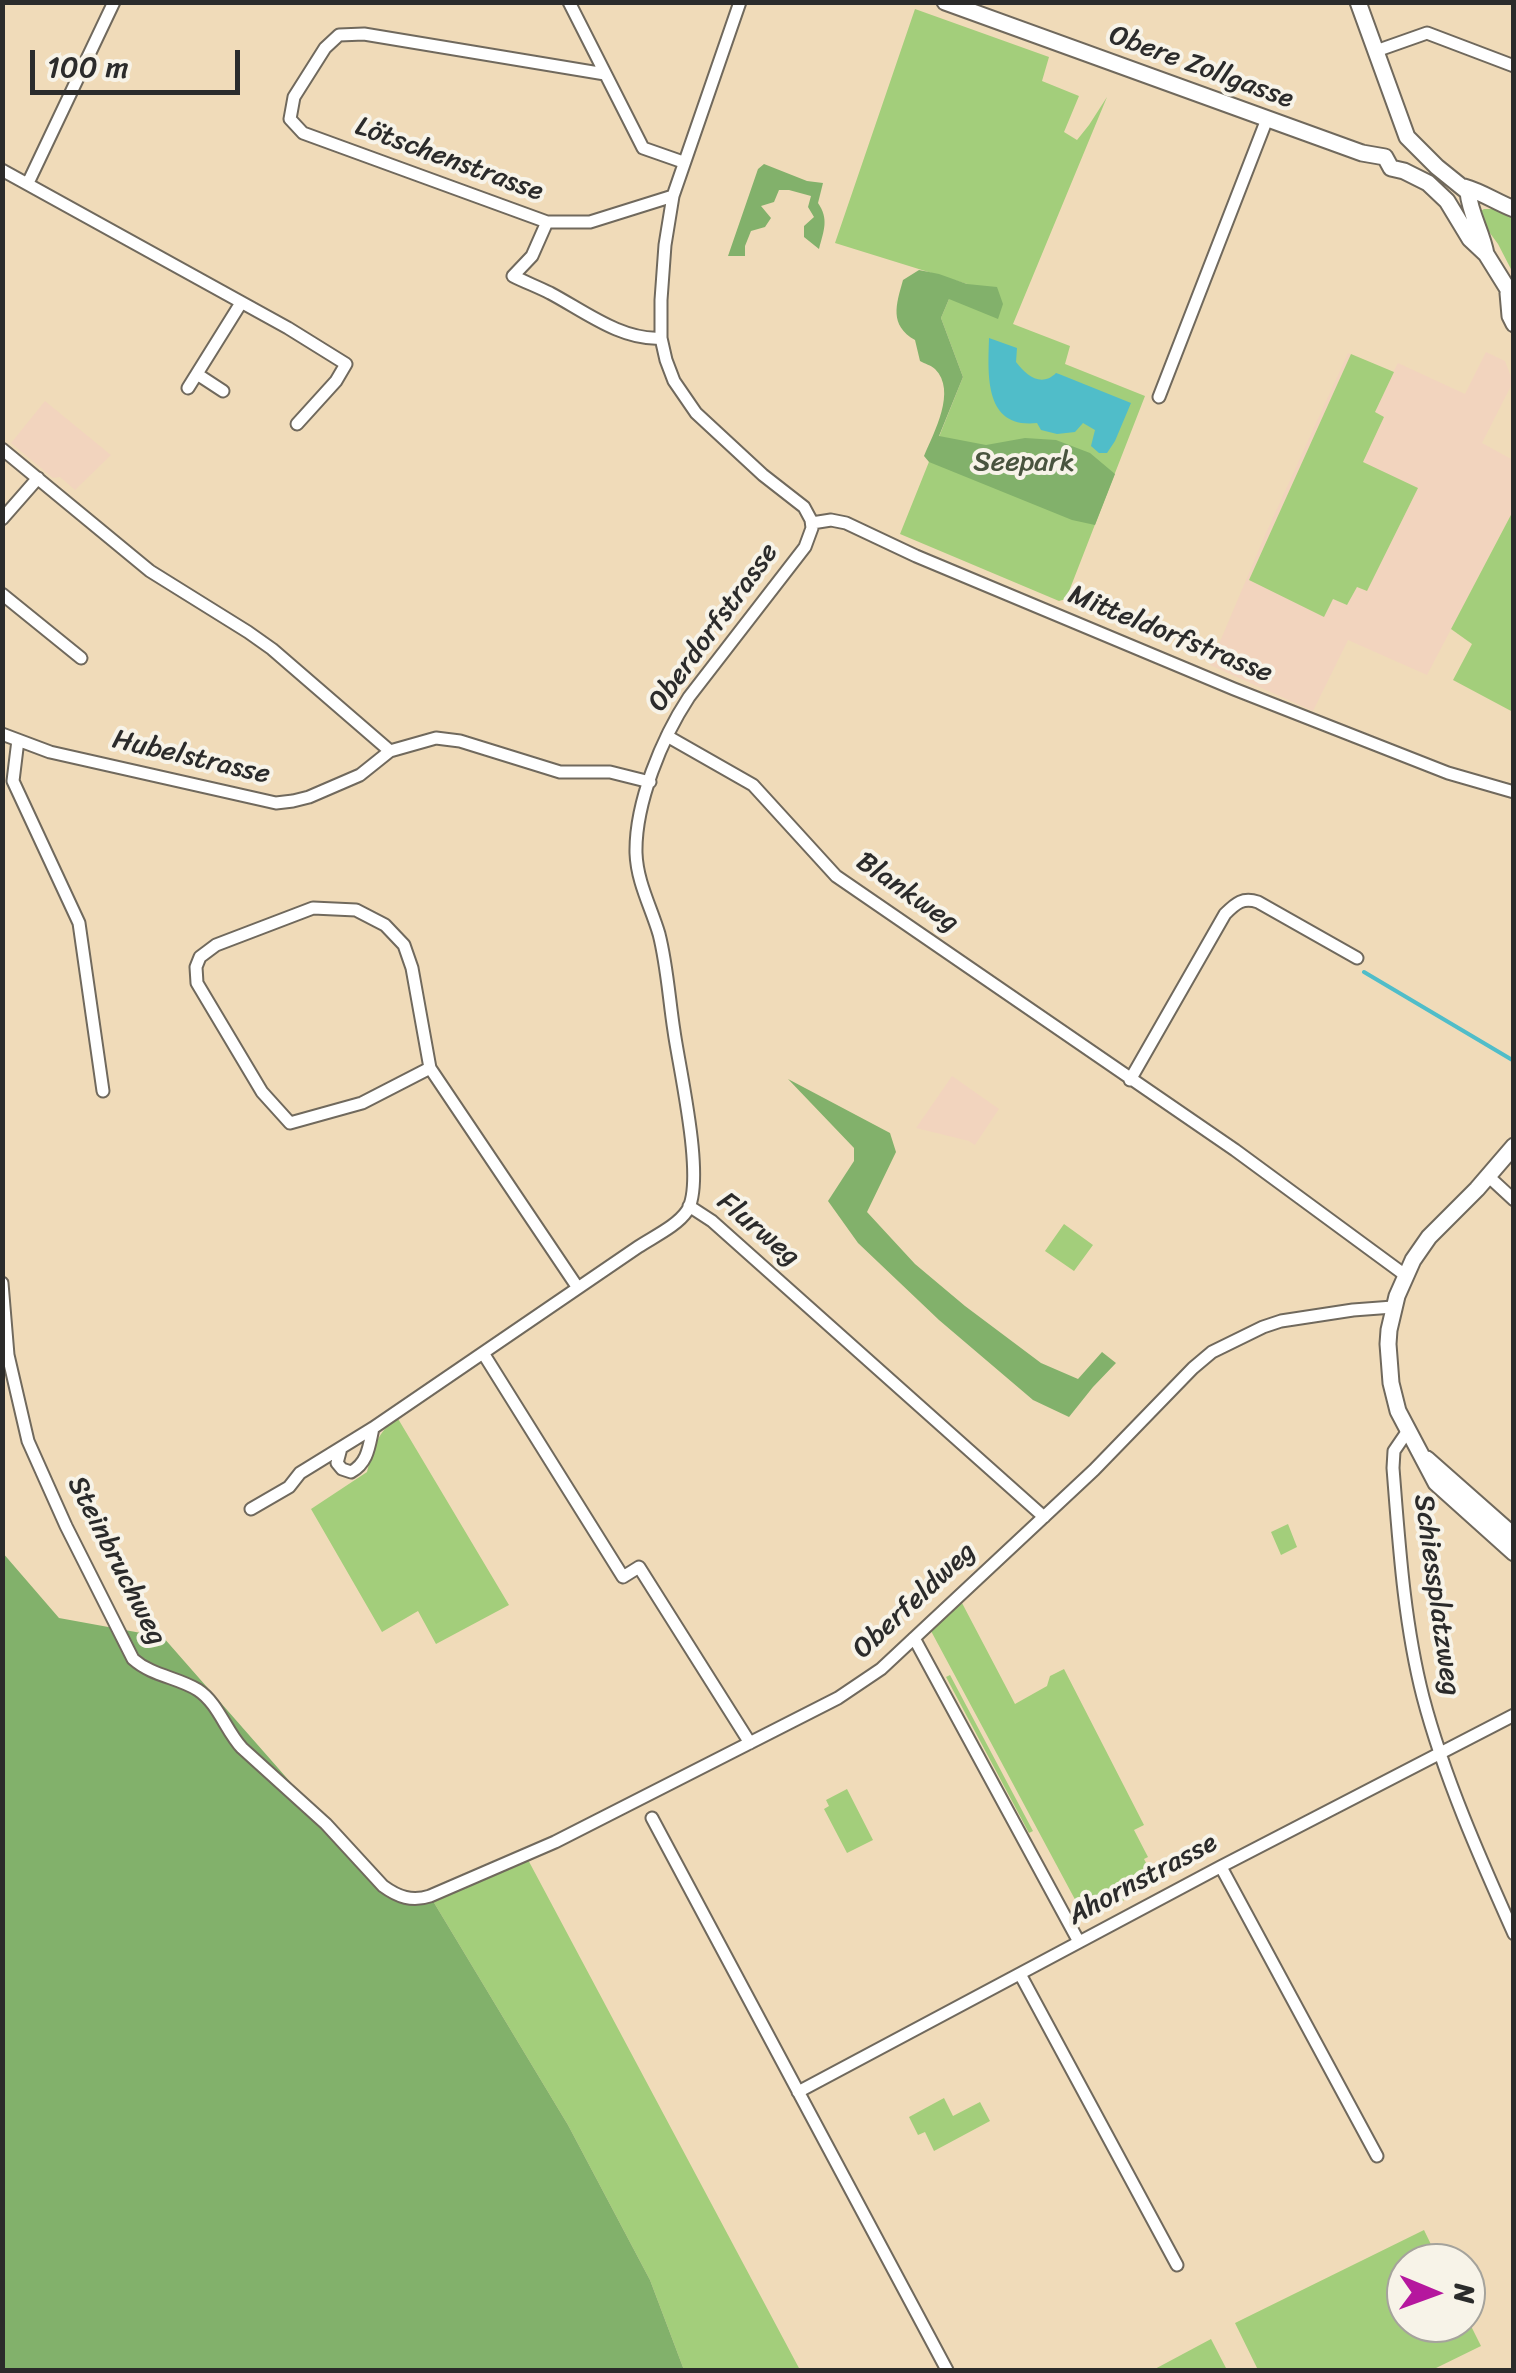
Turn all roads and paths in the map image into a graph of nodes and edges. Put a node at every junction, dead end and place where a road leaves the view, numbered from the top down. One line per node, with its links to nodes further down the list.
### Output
1 (114, 2): 15 (street)
2 (569, 2): 8 (street)
3 (740, 2): 12 (street)
4 (945, 2): 9 (main road, Obere Zollgasse)
5 (1358, 2): 6 (main road)
6 (1376, 51): 7 (street); 10 (main road)
7 (1514, 66)
8 (605, 74): 12 (street); 20 (street, Lötschenstrasse)
9 (1267, 119): 11 (main road, Obere Zollgasse); 29 (street)
10 (1412, 143): 11 (main road); 14 (main road); 16 (main road)
11 (1384, 157): 14 (main road)
12 (683, 162): 17 (street)
13 (2, 170): 15 (street)
14 (1404, 171): 18 (main road)
15 (28, 183): 23 (street)
16 (1466, 195): 18 (main road); 19 (main road); 21 (main road)
17 (673, 196): 20 (street); 25 (street)
18 (1447, 201): 21 (main road)
19 (1514, 209)
20 (547, 222): 25 (street)
21 (1486, 254): 22 (main road)
22 (1511, 296): 24 (main road)
23 (241, 303): 26 (street); 30 (street)
24 (1514, 324)
25 (661, 338): 34 (street)
26 (197, 374): 27 (street); 28 (street)
27 (188, 388)
28 (224, 391)
29 (1159, 397)
30 (297, 424)
31 (2, 449): 32 (street)
32 (38, 478): 33 (street); 40 (street)
33 (2, 519)
34 (812, 524): 38 (street, Oberdorfstrasse); 42 (street, Mitteldorfstrasse)
35 (2, 594): 36 (street)
36 (81, 658)
37 (2, 734): 39 (street, Hubelstrasse)
38 (667, 736): 41 (street, Oberdorfstrasse); 45 (street, Blankweg)
39 (18, 740): 40 (street, Hubelstrasse); 46 (street)
40 (390, 751): 41 (street, Hubelstrasse)
41 (650, 782): 50 (street, Flurweg)
42 (1514, 792)
43 (1356, 958): 45 (street)
44 (430, 1068): 44 (street); 53 (street)
45 (1130, 1080): 51 (street, Blankweg)
46 (102, 1092)
47 (1514, 1146): 48 (main road)
48 (1488, 1176): 49 (street); 51 (main road)
49 (1514, 1200)
50 (690, 1206): 53 (street); 61 (street, Flurweg)
51 (1405, 1274): 54 (main road)
52 (2, 1283): 70 (street, Steinbruchweg)
53 (578, 1288): 55 (street)
54 (1394, 1307): 57 (main road); 61 (street, Oberfeldweg)
55 (482, 1353): 56 (street); 66 (street)
56 (372, 1428): 58 (street); 58 (street)
57 (1407, 1432): 59 (main road); 67 (street, Schiessplatzweg)
58 (341, 1448): 60 (street)
59 (1422, 1455): 62 (main road); 63 (main road)
60 (250, 1509)
61 (1044, 1516): 64 (street, Oberfeldweg)
62 (1514, 1536)
63 (1514, 1553)
64 (914, 1638): 66 (street, Oberfeldweg); 72 (street)
65 (1514, 1715): 67 (street, Ahornstrasse)
66 (750, 1743): 70 (street, Oberfeldweg)
67 (1440, 1751): 69 (street, Ahornstrasse); 71 (street, Schiessplatzweg)
68 (652, 1818): 74 (street)
69 (1221, 1867): 72 (street, Ahornstrasse); 75 (street)
70 (430, 1896)
71 (1514, 1934)
72 (1079, 1942): 73 (street, Ahornstrasse)
73 (1020, 1974): 74 (street, Ahornstrasse); 76 (street)
74 (798, 2092): 77 (street)
75 (1377, 2156)
76 (1177, 2265)
77 (947, 2370)

